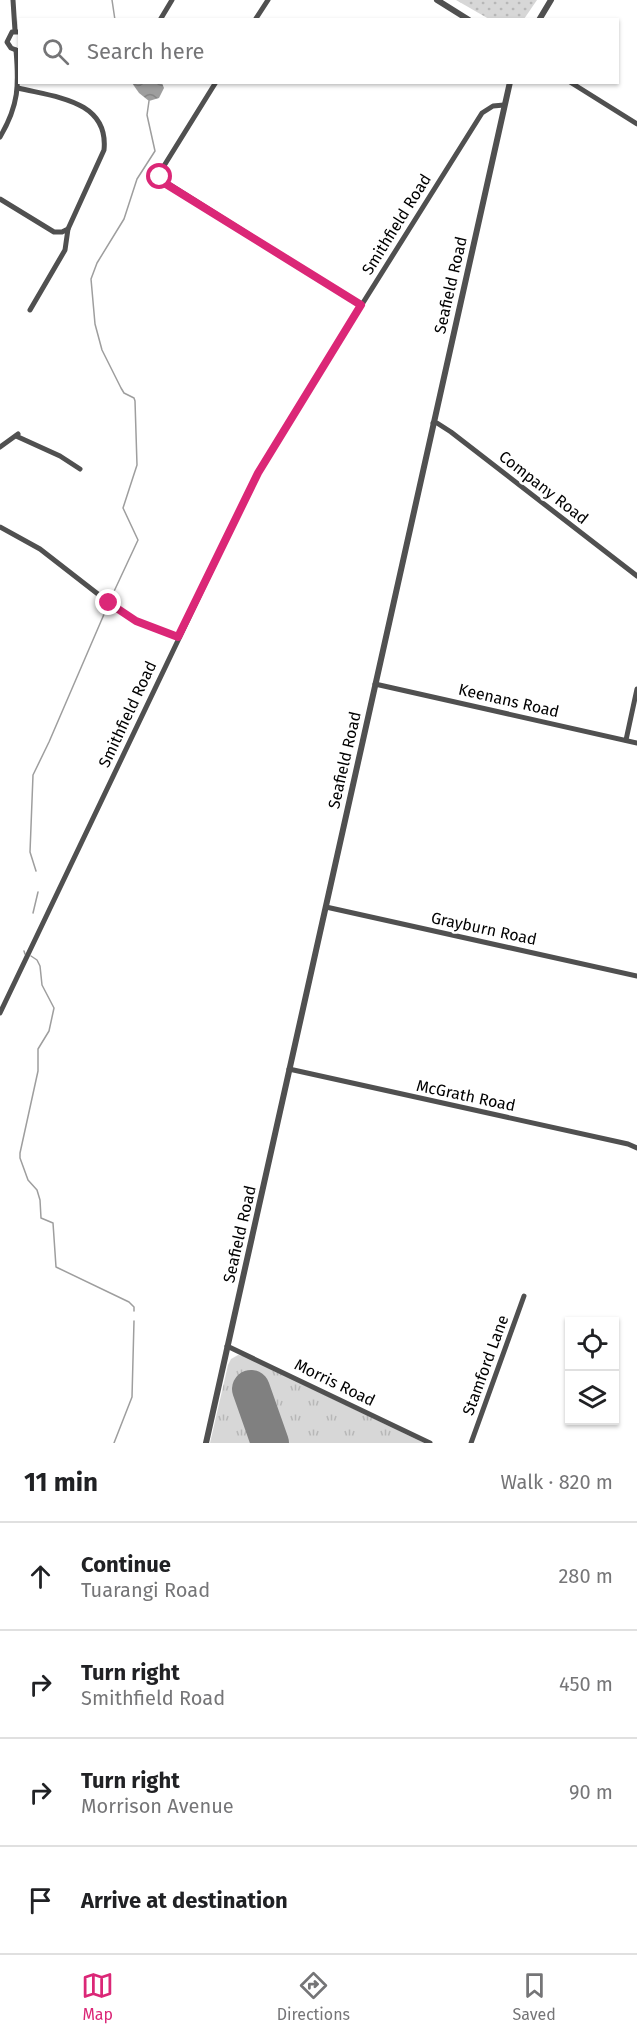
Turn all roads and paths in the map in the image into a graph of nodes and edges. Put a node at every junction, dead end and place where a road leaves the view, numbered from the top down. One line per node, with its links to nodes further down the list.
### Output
1 (13, 0): 10 (street)
2 (172, 0): 6 (street)
3 (267, 0): 7 (street)
4 (437, 0): 8 (street)
5 (551, 0): 9 (street)
6 (161, 18)
7 (256, 18)
8 (466, 18)
9 (540, 18)
10 (17, 32): 12 (street)
11 (0, 42): 12 (street)
12 (7, 42): 13 (street)
13 (18, 49): 17 (street)
14 (215, 84): 23 (street)
15 (509, 84): 18 (street, Seafield Road)
16 (573, 84): 19 (street)
17 (18, 88): 20 (street); 22 (street)
18 (504, 105): 23 (street, Smithfield Road); 25 (street, Seafield Road)
19 (637, 124)
20 (0, 137)
21 (0, 199): 22 (street)
22 (68, 229): 24 (street)
23 (361, 305): 30 (street, Smithfield Road)
24 (30, 310)
25 (433, 423): 29 (street, Company Road); 31 (street, Seafield Road)
26 (0, 447): 27 (street)
27 (80, 469)
28 (0, 528): 30 (street)
29 (637, 576)
30 (178, 637): 37 (street, Smithfield Road)
31 (375, 684): 33 (street, Keenans Road); 35 (street, Seafield Road)
32 (637, 689): 33 (street)
33 (626, 740): 34 (street, Keenans Road)
34 (637, 743)
35 (326, 907): 36 (street, Grayburn Road); 38 (street, Seafield Road)
36 (637, 976)
37 (0, 1013)
38 (289, 1070): 39 (street, McGrath Road); 41 (street, Seafield Road)
39 (637, 1148)
40 (524, 1296): 44 (street, Stamford Lane)
41 (227, 1346): 42 (street, Seafield Road); 43 (street, Morris Road)
42 (206, 1443)
43 (430, 1443)
44 (471, 1443)

